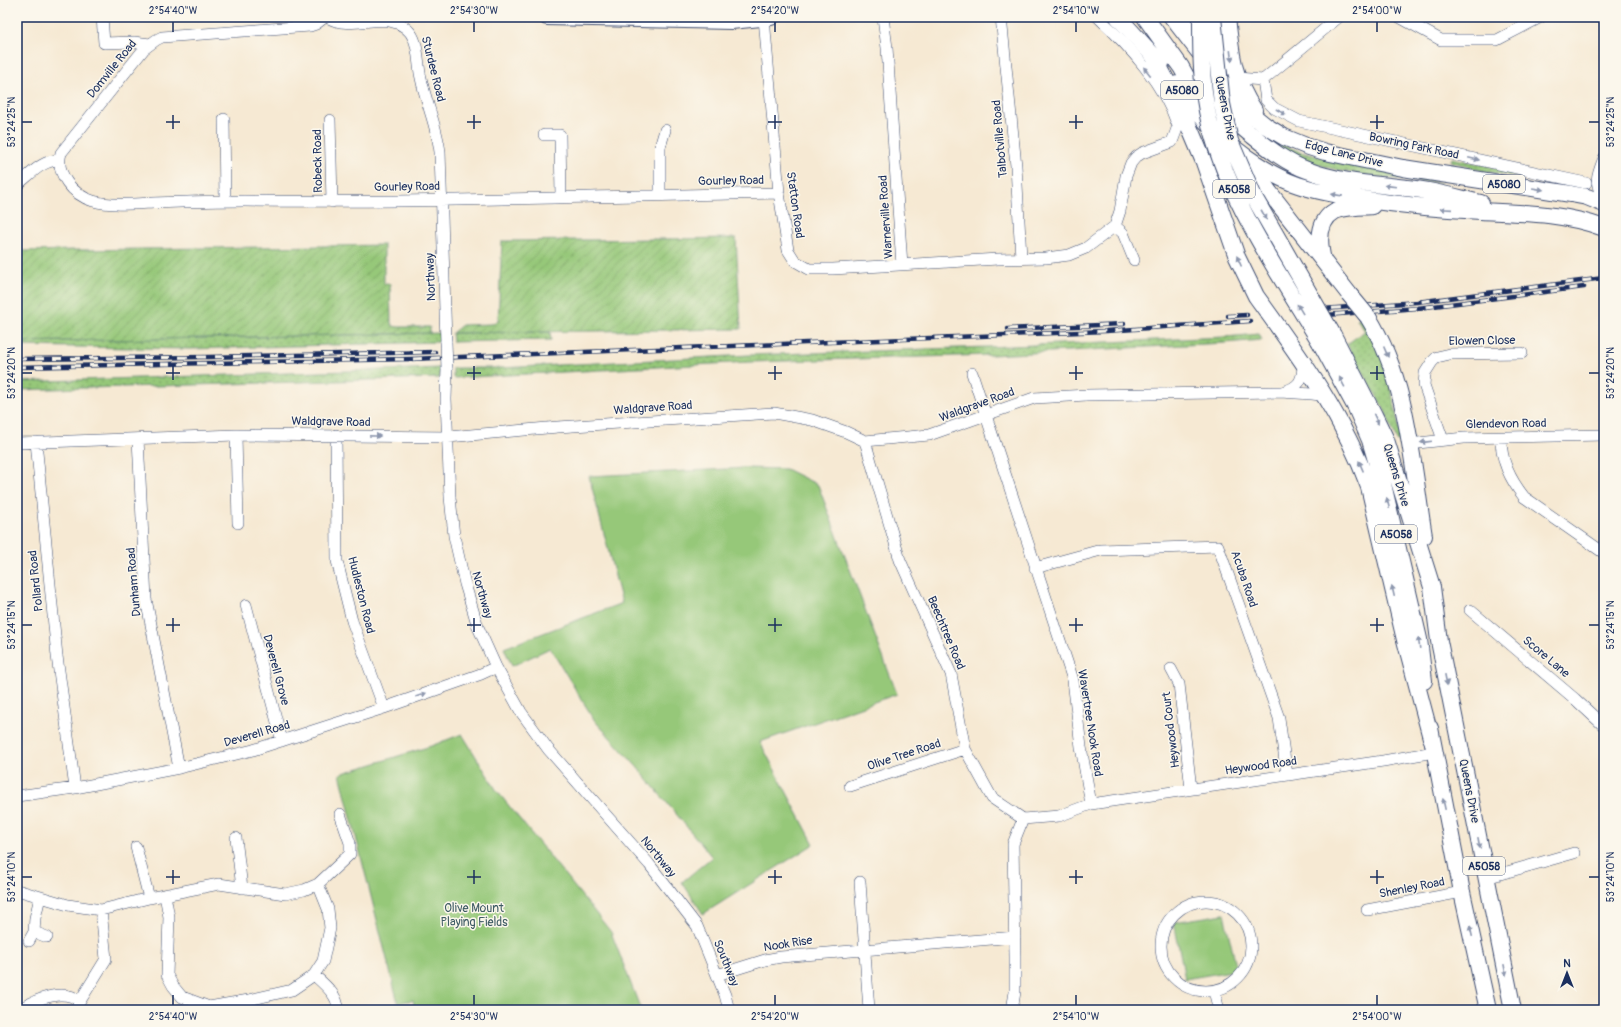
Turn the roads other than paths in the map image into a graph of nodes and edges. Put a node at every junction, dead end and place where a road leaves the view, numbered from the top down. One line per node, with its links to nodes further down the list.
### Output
1 (102, 17): 20 (street)
2 (326, 17): 20 (street, Domville Road); 49 (street, Sturdee Road)
3 (547, 17): 18 (highway)
4 (883, 17): 61 (street, Warnerville Road)
5 (1001, 17): 58 (street, Talbotville Road)
6 (1098, 17): 56 (street, one-way to 6)
7 (1118, 17): 22 (highway, A5080)
8 (1145, 17): 24 (highway)
9 (1172, 17): 21 (highway, A5080)
10 (1189, 17): 21 (highway)
11 (1201, 17): 62 (highway, Queens Drive / A5058, one-way to 11, bridge)
12 (1213, 17): 62 (highway, Queens Drive / A5058, one-way to 62, bridge)
13 (1221, 17): 19 (highway)
14 (1227, 17): 26 (highway, one-way to 26)
15 (1339, 17): 25 (street)
16 (1399, 17): 17 (street)
17 (1541, 17)
18 (768, 18): 44 (street, Statton Road)
19 (1219, 42): 23 (highway); 26 (highway)
20 (150, 44): 37 (street, Domville Road)
21 (1194, 46): 23 (highway, A5080)
22 (1159, 62): 24 (highway); 28 (highway, A5080); 38 (highway)
23 (1199, 63): 24 (highway); 26 (highway, A5080); 27 (highway); 32 (highway)
24 (1181, 67): 27 (highway)
25 (1263, 80): 26 (street); 41 (street, Bowring Park Road, one-way to 41)
26 (1230, 81): 31 (highway); 32 (highway)
27 (1198, 95): 28 (highway); 32 (highway)
28 (1200, 115): 32 (highway, A5080); 38 (highway)
29 (224, 120): 50 (street)
30 (330, 120): 51 (street, Robeck Road)
31 (1263, 124): 32 (highway); 39 (highway, Edge Lane Drive / A5080)
32 (1223, 125): 35 (highway, A5080); 45 (highway); 54 (highway, one-way to 32)
33 (665, 130): 47 (street)
34 (544, 134): 48 (street)
35 (1243, 154): 43 (highway); 52 (highway, A5080, one-way to 35)
36 (1604, 158): 40 (street)
37 (59, 160): 42 (street); 50 (street, Gourley Road)
38 (1204, 162): 45 (highway)
39 (1403, 168): 46 (highway, Bowring Park Road / A5080, one-way to 46)
40 (1596, 176): 41 (street); 53 (street)
41 (1586, 183): 46 (street)
42 (17, 184)
43 (1270, 193): 55 (highway); 60 (highway)
44 (779, 194): 47 (street, Gourley Road); 61 (street, Statton Road)
45 (1215, 194): 55 (highway)
46 (1571, 194): 53 (highway, Bowring Park Road / A5080)
47 (660, 196): 48 (street, Gourley Road)
48 (561, 197): 49 (street, Gourley Road)
49 (442, 199): 51 (street, Gourley Road); 72 (street, Northway, bridge)
50 (225, 201): 51 (street, Gourley Road)
51 (332, 202)
52 (1390, 203): 54 (highway, A5080, one-way to 52); 60 (highway)
53 (1604, 203)
54 (1518, 212): 57 (highway, A5080)
55 (1222, 215): 64 (highway, one-way to 55)
56 (1115, 226): 58 (street, Warnerville Road); 59 (street)
57 (1604, 228)
58 (1021, 258): 61 (street, Warnerville Road)
59 (1134, 260)
60 (1323, 260): 79 (highway, A5058, one-way to 79, bridge)
61 (902, 264)
62 (1327, 338): 83 (highway, Queens Drive / A5058, one-way to 83); 91 (highway, Queens Drive / A5058, one-way to 62)
63 (1522, 353): 75 (street, Elowen Close)
64 (1303, 363): 66 (street, Waldgrave Road); 67 (highway)
65 (972, 373): 68 (street, Wavertree Nook Road)
66 (1280, 392): 67 (street, Waldgrave Road); 68 (street, Waldgrave Road)
67 (1327, 400): 91 (highway, A5058, one-way to 67)
68 (986, 416): 76 (street, Waldgrave Road); 82 (street, Wavertree Nook Road)
69 (236, 435): 70 (street, Waldgrave Road); 74 (street, Waldgrave Road); 80 (street)
70 (336, 435): 72 (street, Waldgrave Road, one-way to 72); 88 (street, Hudleston Road)
71 (1604, 435): 73 (street, Glendevon Road)
72 (448, 437): 76 (street, Waldgrave Road); 86 (street, Northway)
73 (1501, 438): 75 (street, Glendevon Road); 81 (street)
74 (138, 439): 77 (street, Waldgrave Road); 93 (street, Dunham Road)
75 (1443, 440): 79 (street, Glendevon Road, one-way to 79)
76 (865, 441): 92 (street, Beechtree Road)
77 (36, 442): 78 (street, Waldgrave Road); 96 (street, Pollard Road)
78 (17, 443)
79 (1409, 444): 83 (highway, A5058)
80 (238, 523)
81 (1604, 553)
82 (1035, 568): 94 (street, Acuba Road); 99 (street, Wavertree Nook Road)
83 (1432, 586): 107 (highway, Queens Drive / A5058, one-way to 107)
84 (246, 605): 90 (street, Deverell Grove)
85 (1470, 610): 89 (street, Score Lane)
86 (496, 667): 88 (street, Deverell Road, one-way to 86); 118 (street, Northway)
87 (1171, 669): 97 (street, Heywood Court)
88 (384, 708): 90 (street, Deverell Road)
89 (1604, 726)
90 (282, 741): 93 (street, Deverell Road)
91 (1432, 745): 94 (street, Heywood Road); 112 (highway, Queens Drive / A5058, one-way to 91)
92 (965, 749): 95 (street, Olive Tree Road); 101 (street, Beechtree Road)
93 (179, 768): 96 (street, Deverell Road)
94 (1287, 775): 97 (street, Heywood Road)
95 (850, 786)
96 (75, 788): 98 (street, Deverell Road)
97 (1191, 789): 99 (street, Heywood Road)
98 (17, 796)
99 (1091, 804): 101 (street)
100 (340, 814): 103 (street)
101 (1023, 819): 120 (street)
102 (333, 829): 103 (street)
103 (345, 829): 109 (street)
104 (236, 838): 110 (street)
105 (136, 847): 115 (street)
106 (1574, 853): 107 (street)
107 (1486, 878): 134 (highway, Queens Drive / A5058, one-way to 134)
108 (860, 882): 121 (street)
109 (318, 884): 110 (street); 122 (street)
110 (242, 888): 113 (street)
111 (17, 890): 114 (street)
112 (1462, 892): 117 (street, Shenley Road); 133 (highway, Queens Drive / A5058, one-way to 112)
113 (165, 895): 115 (street); 126 (street)
114 (40, 897): 116 (street); 119 (street)
115 (149, 898): 116 (street)
116 (101, 910): 125 (street)
117 (1367, 910)
118 (697, 926): 123 (street, Southway)
119 (48, 937)
120 (1015, 937): 121 (street, Nook Rise); 131 (street)
121 (865, 951): 123 (street, Nook Rise); 130 (street)
122 (314, 975): 126 (street); 128 (street)
123 (717, 975): 129 (street, Southway)
124 (1214, 991): 124 (street); 132 (street)
125 (78, 1005): 127 (street)
126 (229, 1007)
127 (18, 1010)
128 (338, 1010)
129 (730, 1010)
130 (868, 1010)
131 (1012, 1010)
132 (1219, 1010)
133 (1488, 1010)
134 (1513, 1010)

